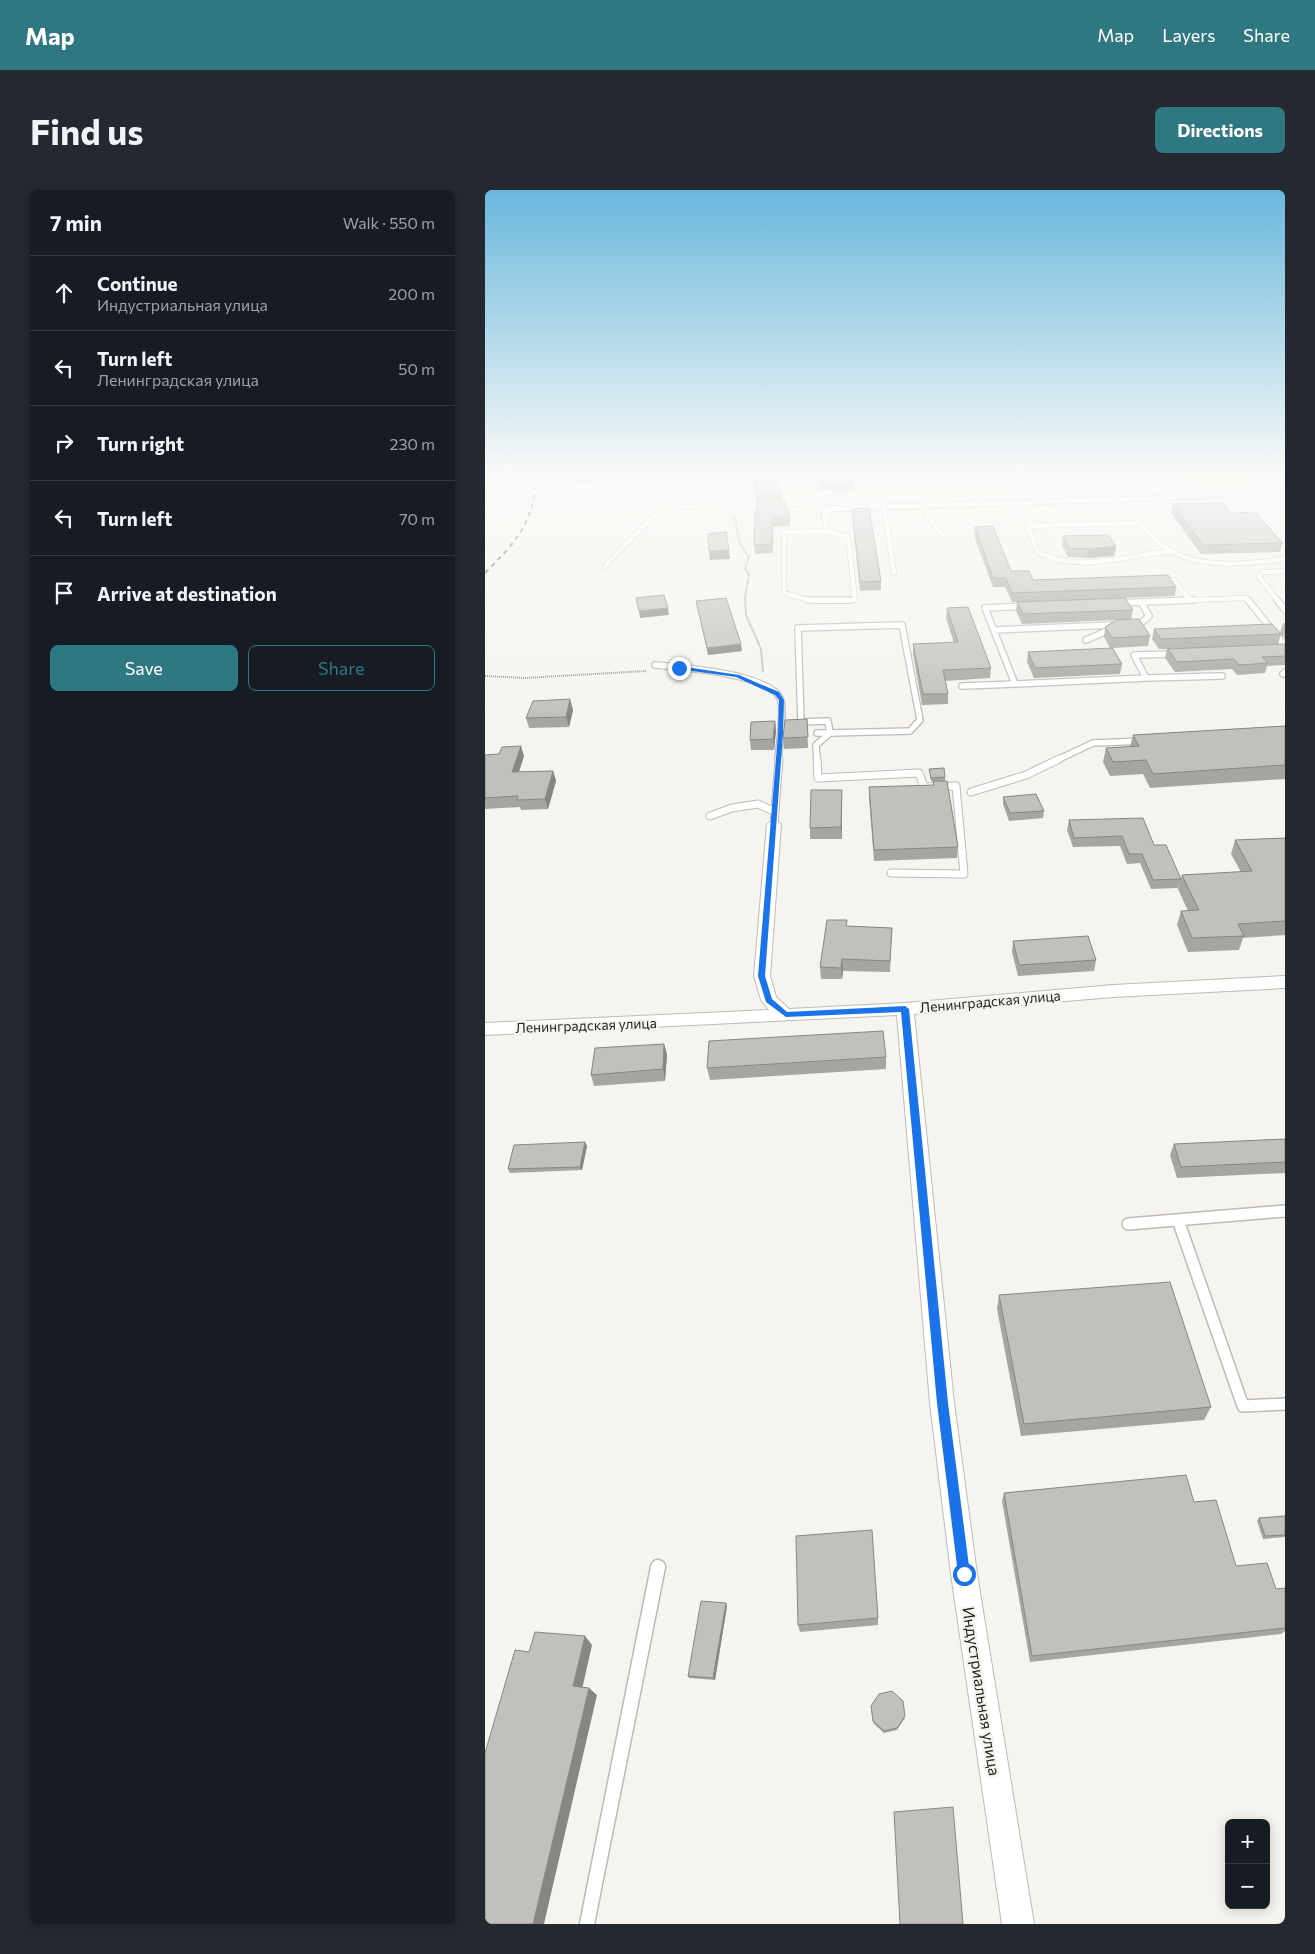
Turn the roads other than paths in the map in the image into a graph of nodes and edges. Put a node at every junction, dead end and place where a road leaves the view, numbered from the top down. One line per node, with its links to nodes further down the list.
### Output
1 (616, 555): 9 (lane)
2 (784, 555): 3 (lane)
3 (850, 555)
4 (891, 555): 11 (lane)
5 (1044, 555): 6 (lane)
6 (1136, 555)
7 (1182, 555): 8 (lane)
8 (1285, 558)
9 (605, 566)
10 (1285, 571): 17 (lane)
11 (894, 573)
12 (1154, 580): 13 (lane)
13 (1189, 600): 14 (lane); 21 (lane)
14 (1141, 602): 15 (lane); 18 (lane)
15 (1112, 603)
16 (1034, 606): 19 (lane)
17 (1285, 610)
18 (1113, 625): 19 (lane); 20 (lane)
19 (994, 630): 26 (lane)
20 (1086, 640)
21 (1284, 647)
22 (1183, 653): 25 (lane)
23 (655, 665): 28 (lane)
24 (1222, 676): 25 (lane)
25 (1146, 678): 26 (lane)
26 (1015, 684): 27 (lane)
27 (962, 686)
28 (777, 693): 34 (lane)
29 (830, 733): 29 (lane); 30 (lane); 35 (lane)
30 (817, 734)
31 (1151, 740): 32 (lane)
32 (971, 792)
33 (710, 816): 34 (lane)
34 (774, 818): 38 (street)
35 (891, 873)
36 (1285, 982): 37 (street, Ленинградская улица)
37 (905, 1009): 38 (street, Ленинградская улица); 46 (street, Индустриальная улица)
38 (786, 1014): 39 (street, Ленинградская улица)
39 (485, 1029)
40 (1285, 1211): 41 (lane)
41 (1178, 1220): 42 (lane); 43 (lane)
42 (1128, 1224)
43 (1285, 1404)
44 (658, 1567): 45 (lane)
45 (587, 1924)
46 (1018, 1924)

